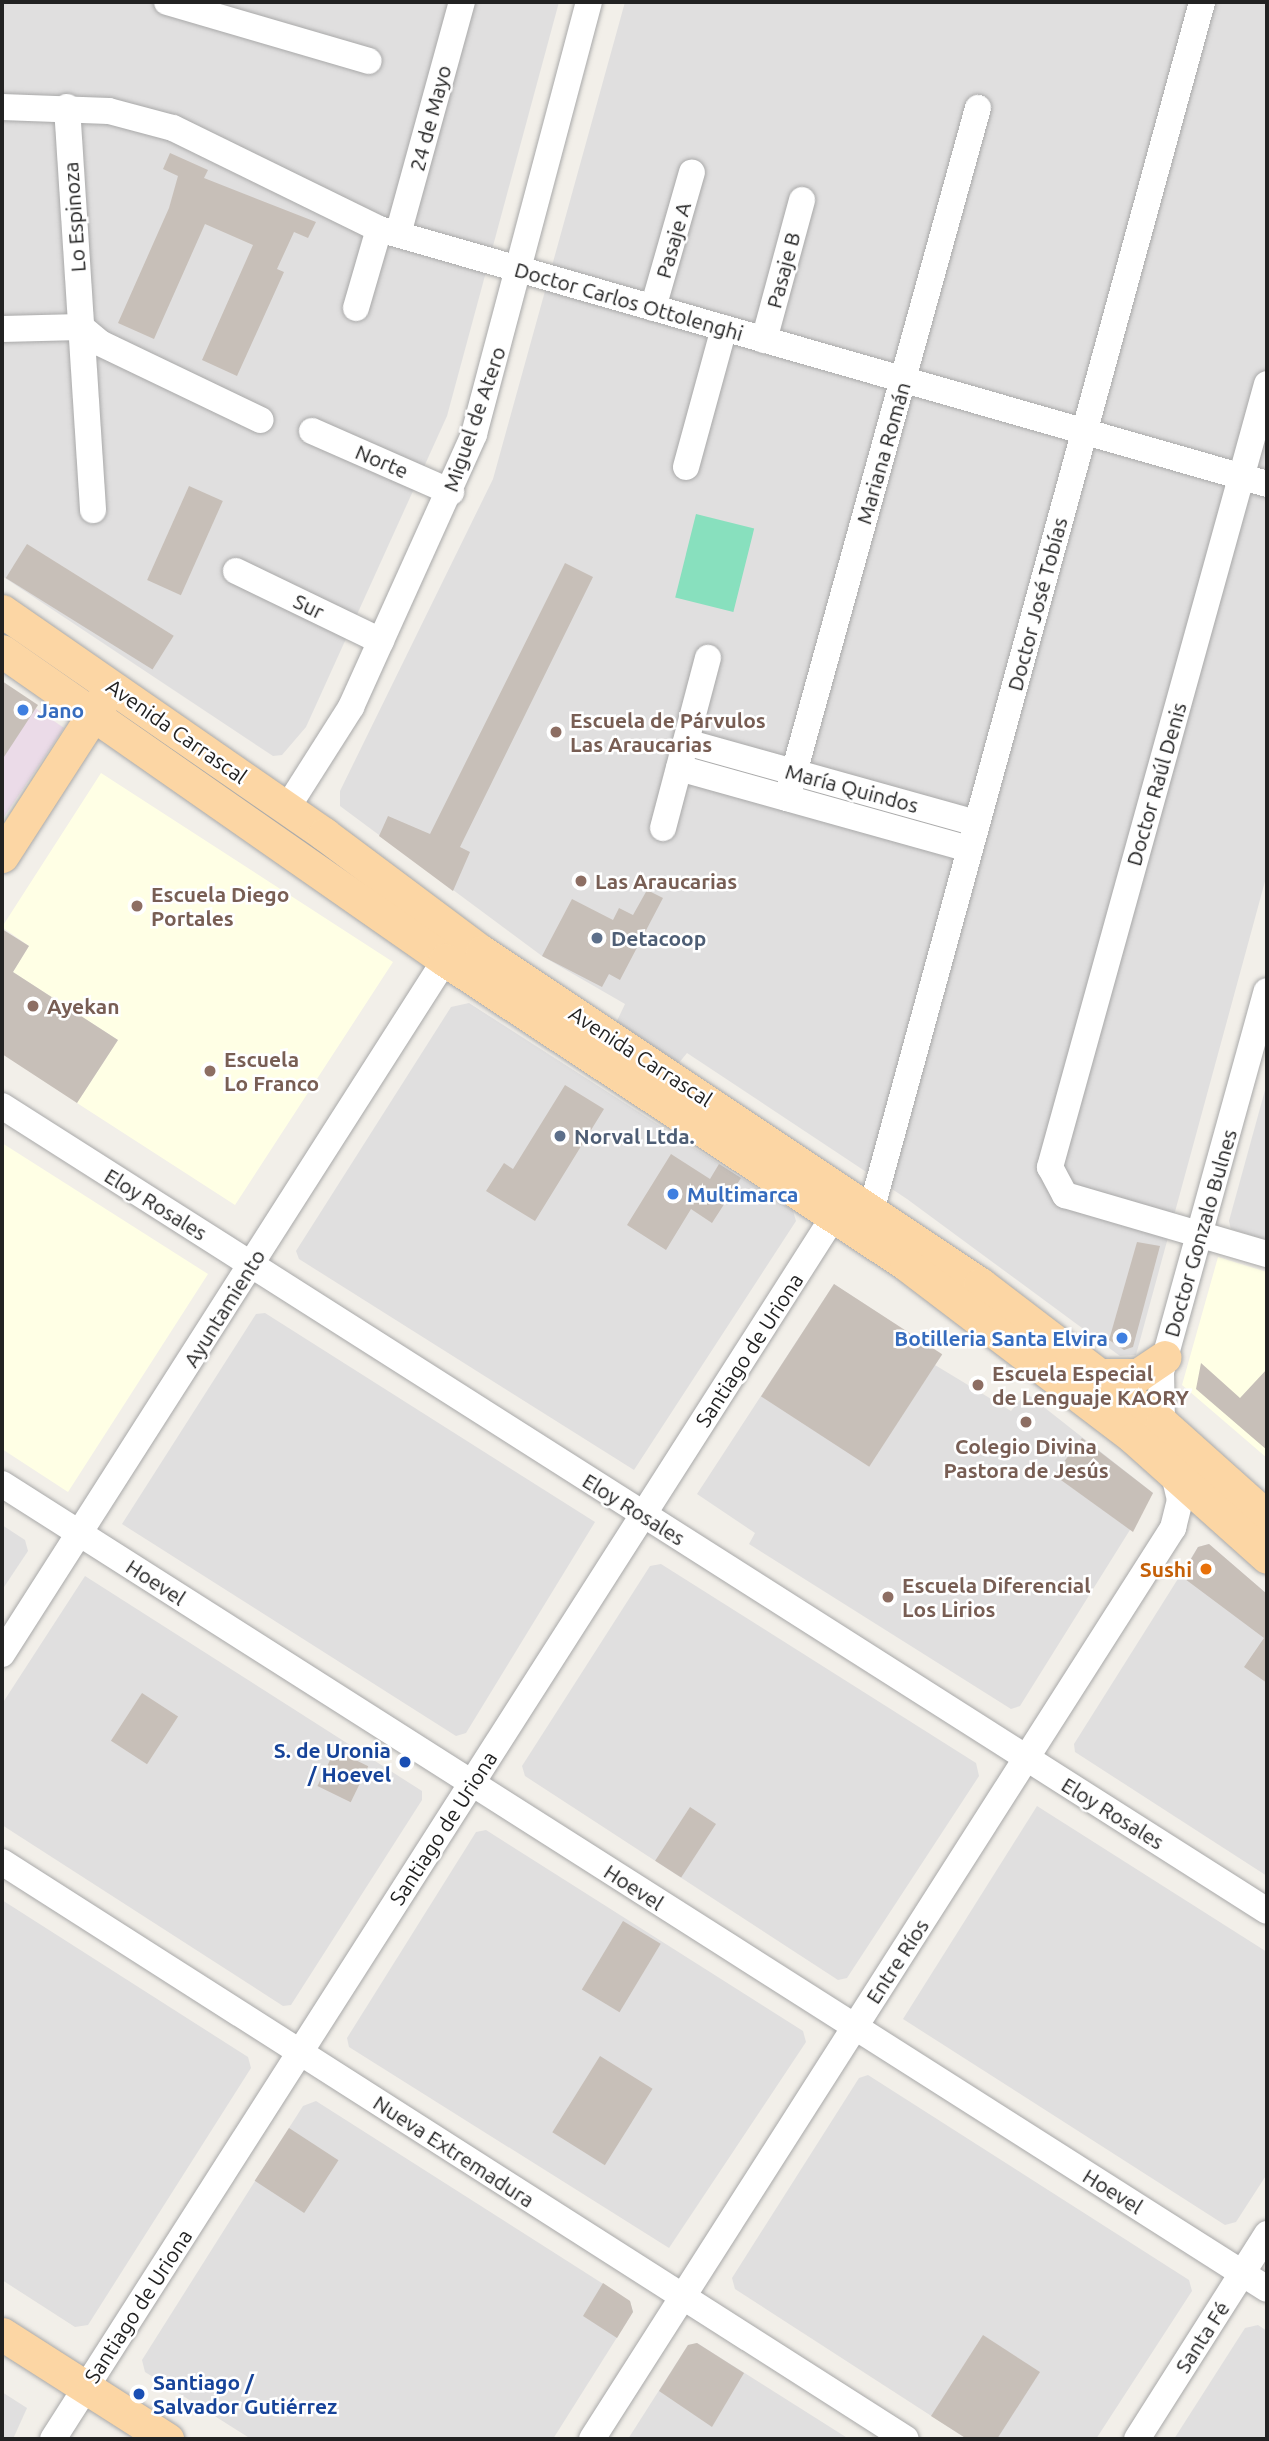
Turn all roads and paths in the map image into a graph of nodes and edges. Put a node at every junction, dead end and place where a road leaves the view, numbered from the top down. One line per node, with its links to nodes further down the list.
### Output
1 (167, 2): 5 (street)
2 (462, 2): 11 (street, 24 de Mayo)
3 (589, 2): 12 (street, Miguel de Atero)
4 (1202, 2): 22 (street, Doctor José Tobías)
5 (369, 61)
6 (2, 107): 7 (street, Doctor Carlos Ottolenghi)
7 (67, 107): 11 (street, Doctor Carlos Ottolenghi); 15 (street, Lo Espinoza)
8 (978, 108): 19 (street, Mariana Román)
9 (692, 172): 14 (street, Pasaje A)
10 (802, 200): 18 (street, Pasaje B)
11 (389, 232): 12 (street, Doctor Carlos Ottolenghi); 13 (street, 24 de Mayo)
12 (519, 270): 14 (street, Doctor Carlos Ottolenghi); 26 (street, Miguel de Atero)
13 (356, 308)
14 (653, 308): 16 (street, Doctor Carlos Ottolenghi)
15 (81, 327): 17 (street); 21 (street); 27 (street, Lo Espinoza)
16 (724, 328): 18 (street, Doctor Carlos Ottolenghi); 24 (street)
17 (2, 329)
18 (764, 340): 19 (street, Doctor Carlos Ottolenghi)
19 (903, 380): 22 (street, Doctor Carlos Ottolenghi); 37 (street, Mariana Román)
20 (1267, 384): 25 (street, Doctor Raúl Denis)
21 (261, 420)
22 (1084, 431): 25 (street, Doctor Carlos Ottolenghi); 40 (street, Doctor José Tobías)
23 (313, 432): 26 (street, Norte)
24 (686, 467)
25 (1255, 480): 49 (street, Doctor Raúl Denis)
26 (451, 492): 30 (street, Miguel de Atero)
27 (93, 510)
28 (236, 571): 30 (street, Sur)
29 (2, 611): 33 (main road, Avenida Carrascal)
30 (382, 641): 39 (street, Miguel de Atero)
31 (2, 651): 34 (main road, Avenida Carrascal)
32 (708, 659): 35 (street)
33 (112, 685): 34 (main road); 39 (main road, Avenida Carrascal)
34 (93, 713): 43 (main road); 44 (main road, Avenida Carrascal)
35 (686, 742): 36 (street); 37 (street, María Quindos)
36 (679, 768): 38 (street, María Quindos); 41 (street)
37 (794, 772): 38 (street, Mariana Román); 40 (street, María Quindos)
38 (787, 798): 42 (street, María Quindos)
39 (288, 808): 47 (main road, Avenida Carrascal)
40 (977, 822): 42 (street, Doctor José Tobías)
41 (663, 828)
42 (970, 849): 47 (street, Doctor José Tobías)
43 (2, 856)
44 (445, 960): 48 (main road, Avenida Carrascal); 51 (street, Ayuntamiento)
45 (1267, 991): 49 (street, Doctor Gonzalo Bulnes)
46 (2, 1106): 51 (street, Eloy Rosales)
47 (872, 1207): 53 (main road, Avenida Carrascal)
48 (834, 1216): 55 (main road, Avenida Carrascal); 57 (street, Santiago de Uriona)
49 (1199, 1235): 50 (street); 52 (street, Doctor Gonzalo Bulnes)
50 (1267, 1254)
51 (251, 1265): 57 (street, Eloy Rosales); 59 (street, Ayuntamiento)
52 (1165, 1357): 53 (main road); 54 (street, Doctor Gonzalo Bulnes)
53 (1101, 1375): 54 (main road, Avenida Carrascal)
54 (1162, 1423): 55 (street, Doctor Gonzalo Bulnes); 58 (main road, Avenida Carrascal)
55 (1178, 1476): 60 (main road, Avenida Carrascal); 62 (street, Entre Ríos)
56 (2, 1484): 59 (street, Hoevel)
57 (643, 1515): 62 (street, Eloy Rosales); 63 (street, Santiago de Uriona)
58 (1267, 1517)
59 (80, 1534): 61 (street, Ayuntamiento); 63 (street, Hoevel)
60 (1267, 1557)
61 (2, 1654)
62 (1027, 1758): 65 (street, Eloy Rosales); 66 (street, Entre Ríos)
63 (472, 1783): 66 (street, Hoevel); 67 (street, Santiago de Uriona)
64 (2, 1862): 67 (street, Nueva Extremadura)
65 (1267, 1911)
66 (854, 2027): 69 (street, Hoevel); 71 (street, Entre Ríos)
67 (300, 2052): 71 (street, Nueva Extremadura); 73 (street, Santiago de Uriona)
68 (1267, 2234): 69 (street, Santa Fé)
69 (1242, 2273): 70 (street, Hoevel); 78 (street, Santa Fé)
70 (1267, 2289)
71 (683, 2297): 76 (street, Entre Ríos); 77 (street, Nueva Extremadura)
72 (2, 2334): 73 (main road)
73 (86, 2387): 74 (street, Santiago de Uriona); 75 (main road)
74 (53, 2439)
75 (167, 2439)
76 (592, 2439)
77 (906, 2439)
78 (1137, 2439)

